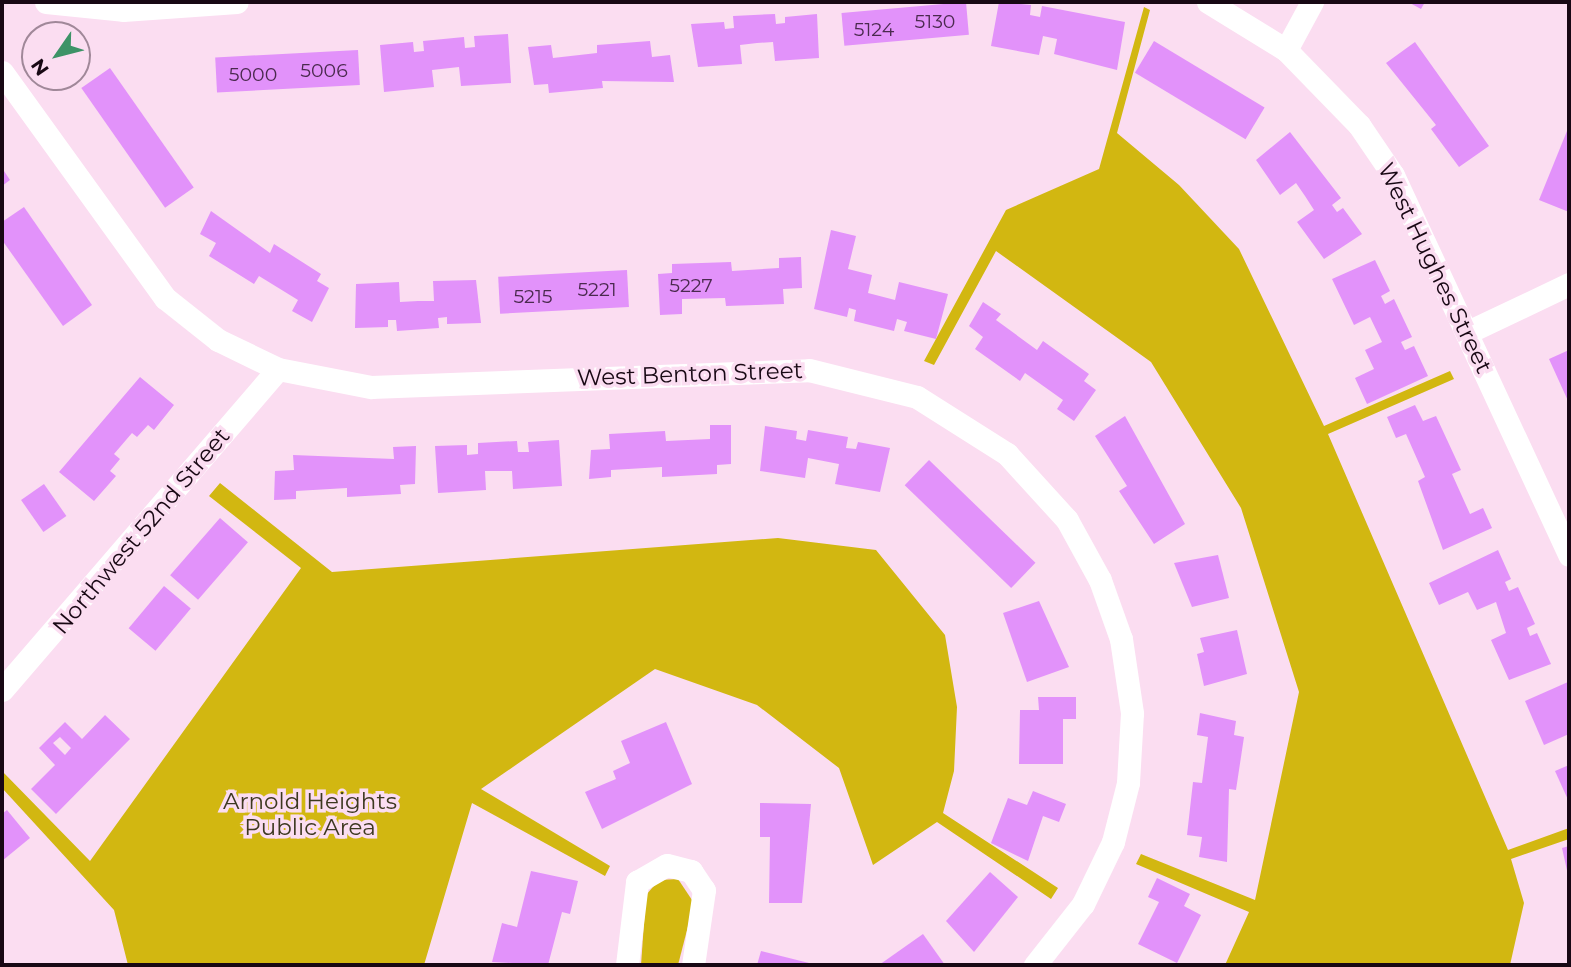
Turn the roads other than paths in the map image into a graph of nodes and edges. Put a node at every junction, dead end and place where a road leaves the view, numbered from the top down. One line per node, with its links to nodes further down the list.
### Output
1 (46, 2): 2 (street)
2 (237, 2)
3 (1208, 2): 5 (street, West Hughes Street)
4 (1312, 2): 5 (street)
5 (1286, 50): 8 (street, West Hughes Street)
6 (2, 72): 9 (street, West Benton Street)
7 (1569, 284): 8 (street)
8 (1468, 332): 10 (street, West Hughes Street)
9 (278, 369): 11 (street, Northwest 52nd Street); 14 (street, West Benton Street)
10 (1569, 555)
11 (2, 690)
12 (627, 965): 13 (street)
13 (693, 965)
14 (1035, 965)

